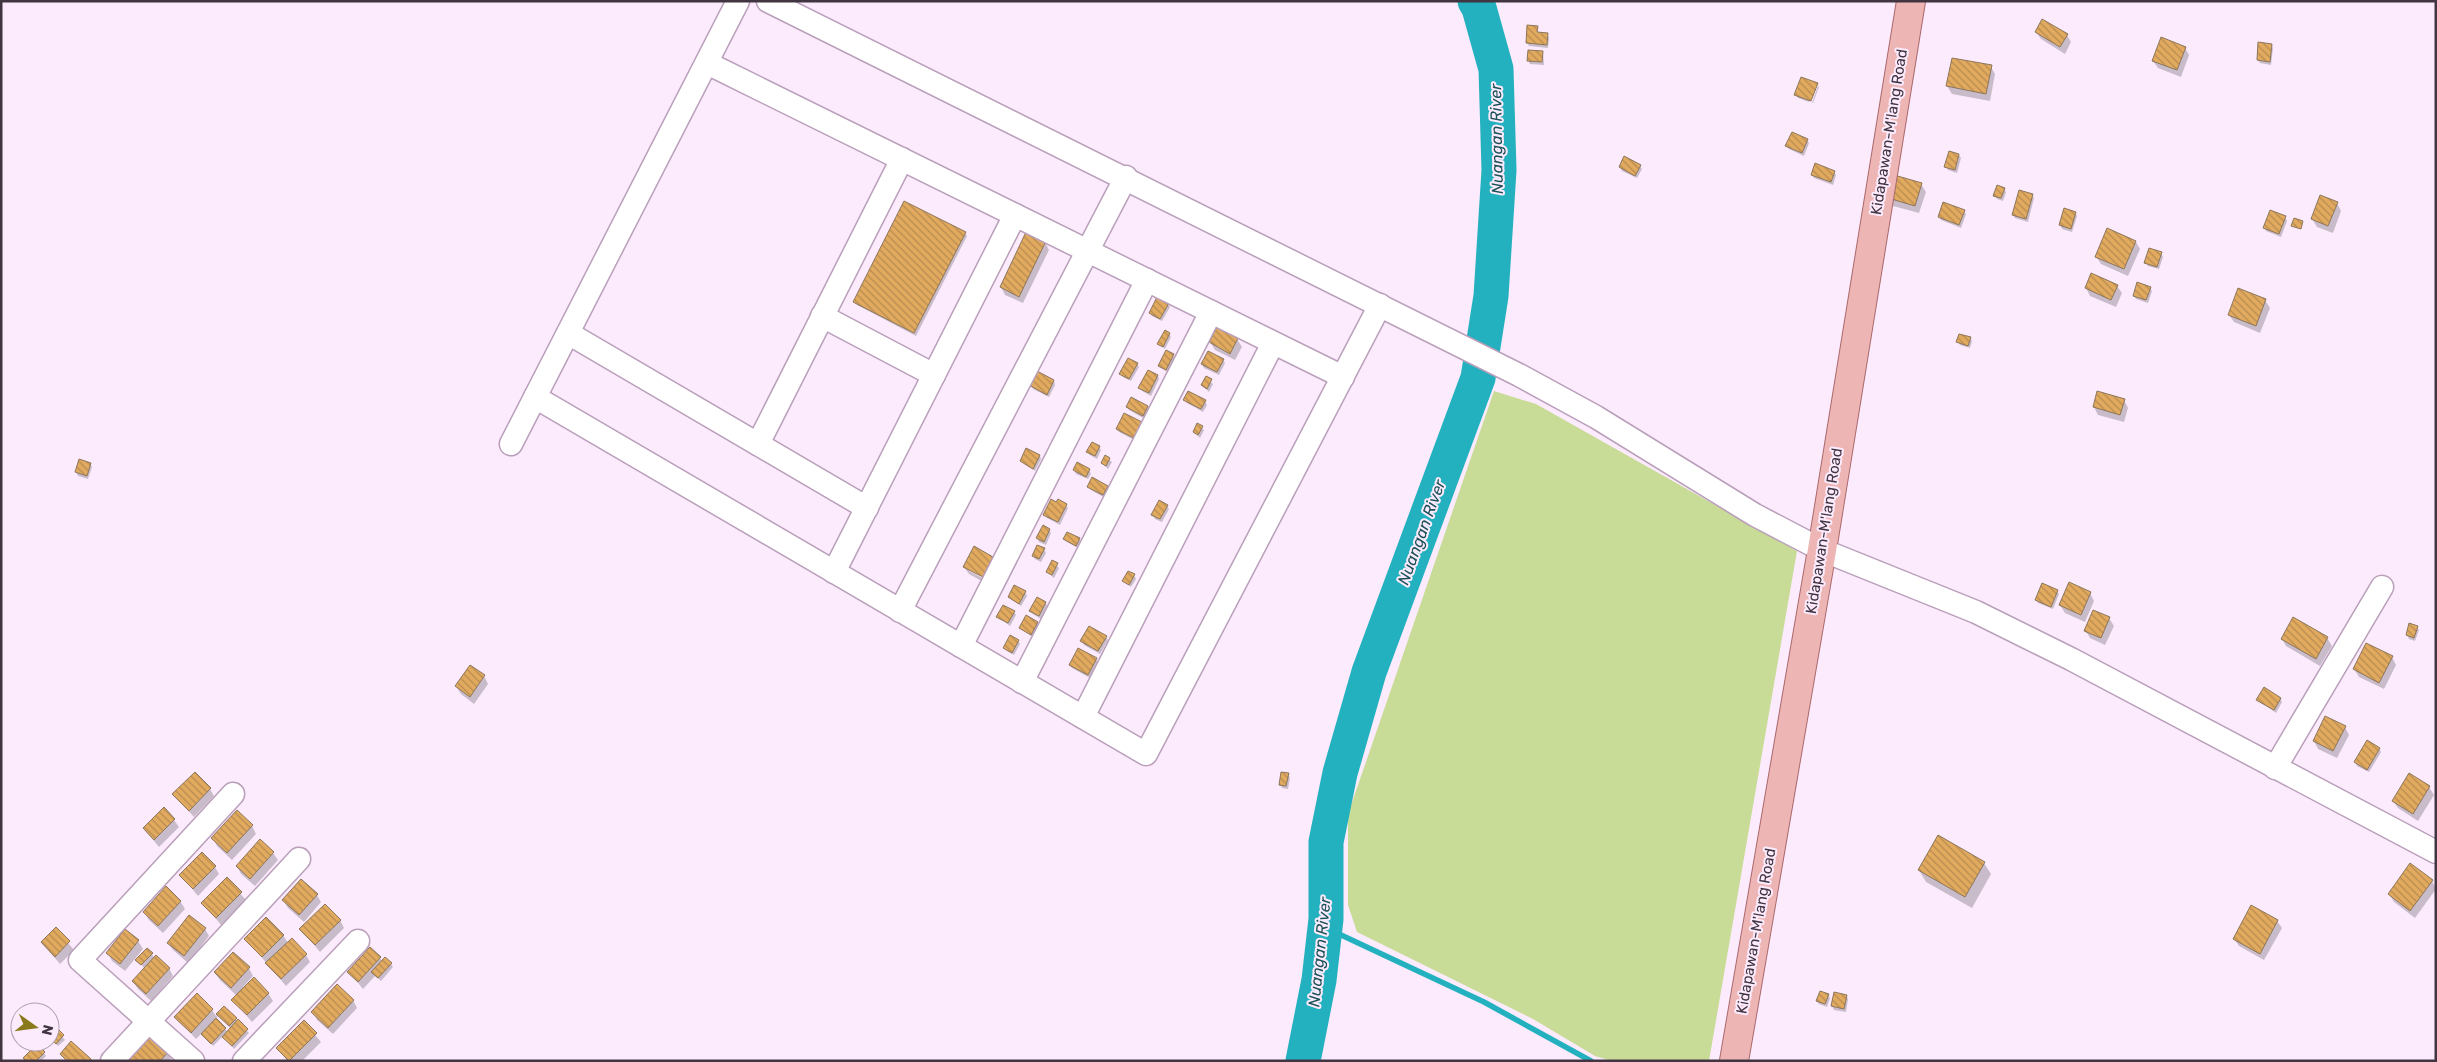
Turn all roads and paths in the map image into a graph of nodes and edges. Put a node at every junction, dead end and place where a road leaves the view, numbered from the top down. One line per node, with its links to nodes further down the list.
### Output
1 (738, 1): 4 (street)
2 (768, 1): 6 (street)
3 (1911, 1): 21 (main road, Kidapawan-M'lang Road)
4 (707, 62): 5 (street); 13 (street)
5 (902, 159): 7 (street); 12 (street)
6 (1126, 177): 8 (street); 10 (street)
7 (1015, 215): 8 (street); 15 (street)
8 (1086, 250): 9 (street); 24 (street)
9 (1147, 280): 11 (street); 25 (street)
10 (1380, 306): 16 (street); 21 (street)
11 (1211, 312): 14 (street); 26 (street)
12 (822, 316): 15 (street); 19 (street)
13 (568, 333): 17 (street); 19 (street)
14 (1273, 343): 16 (street); 27 (street)
15 (934, 375): 20 (street)
16 (1343, 377): 27 (street)
17 (535, 397): 18 (street); 22 (street)
18 (511, 444)
19 (758, 444): 20 (street)
20 (867, 508): 22 (street)
21 (1822, 550): 28 (street); 37 (main road, Kidapawan-M'lang Road)
22 (834, 572): 24 (street)
23 (2382, 587): 28 (street)
24 (900, 611): 25 (street)
25 (961, 646): 26 (street)
26 (1022, 682): 27 (street)
27 (1083, 717)
28 (2275, 768): 30 (street)
29 (233, 794): 33 (street)
30 (2436, 852)
31 (299, 859): 33 (street)
32 (358, 940): 36 (street)
33 (149, 1021): 34 (street); 35 (street)
34 (112, 1061)
35 (193, 1061)
36 (244, 1061)
37 (1734, 1061)

